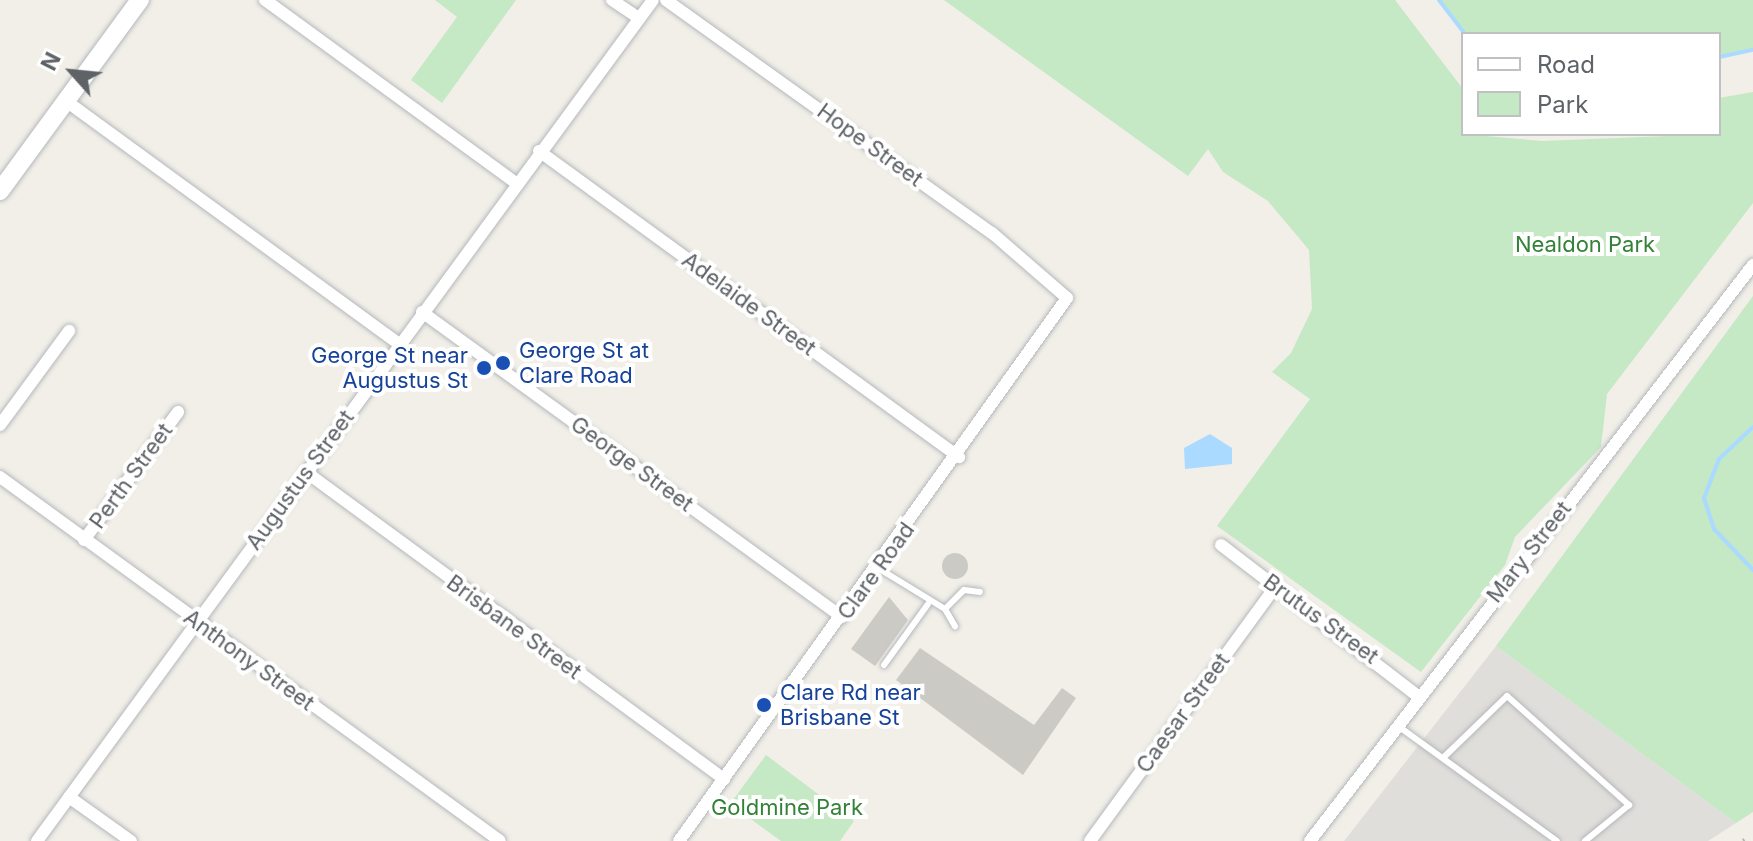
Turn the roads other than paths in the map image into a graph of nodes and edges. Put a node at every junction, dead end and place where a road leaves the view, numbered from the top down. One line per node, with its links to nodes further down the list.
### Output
1 (140, 0): 7 (street)
2 (265, 0): 9 (street)
3 (612, 0): 6 (street)
4 (666, 0): 12 (street, Hope Street)
5 (651, 1): 6 (street, Augustus Street)
6 (637, 17): 8 (street, Augustus Street)
7 (66, 101): 10 (street); 15 (street)
8 (539, 151): 9 (street, Augustus Street); 18 (street, Adelaide Street)
9 (516, 183): 13 (street, Augustus Street)
10 (0, 191)
11 (1753, 265): 32 (street, Mary Street)
12 (1067, 298): 18 (street, Clare Road)
13 (422, 312): 15 (street, Augustus Street); 28 (street, George Street)
14 (69, 331): 17 (street)
15 (399, 344): 19 (street, Augustus Street)
16 (178, 412): 21 (street, Perth Street)
17 (0, 425)
18 (959, 457): 23 (street, Clare Road)
19 (306, 472): 29 (street, Augustus Street); 35 (street, Brisbane Street)
20 (0, 477): 21 (street, Anthony Street)
21 (84, 540): 29 (street, Anthony Street)
22 (1221, 545): 24 (street, Brutus Street)
23 (878, 568): 26 (lane); 28 (street, Clare Road)
24 (1276, 586): 32 (street, Brutus Street); 41 (street, Caesar Street)
25 (980, 592): 27 (lane)
26 (928, 604): 27 (lane); 31 (lane)
27 (945, 609): 30 (lane)
28 (842, 617): 35 (street, Clare Road)
29 (196, 623): 36 (street, Augustus Street); 39 (street, Anthony Street)
30 (955, 626)
31 (884, 665)
32 (1418, 696): 33 (street, Mary Street)
33 (1398, 726): 34 (lane); 42 (street, Mary Street)
34 (1443, 758): 43 (lane); 44 (lane)
35 (724, 779): 40 (street, Clare Road)
36 (69, 797): 37 (street, Augustus Street); 38 (street)
37 (37, 841)
38 (131, 841)
39 (500, 841)
40 (679, 841)
41 (1090, 841)
42 (1310, 841)
43 (1557, 841)
44 (1585, 841)

